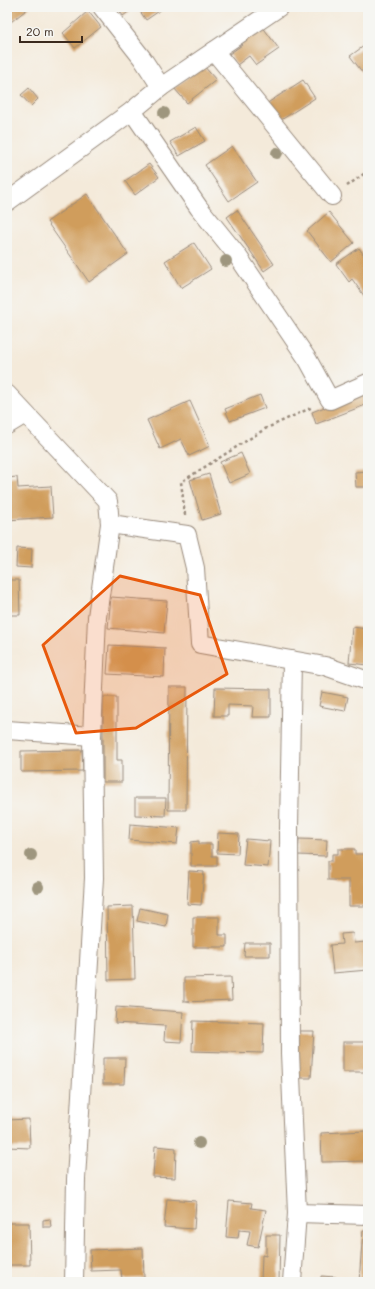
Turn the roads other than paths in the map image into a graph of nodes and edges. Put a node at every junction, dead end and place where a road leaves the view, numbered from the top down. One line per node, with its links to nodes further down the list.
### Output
1 (102, 7): 4 (street)
2 (279, 7): 3 (street)
3 (214, 51): 4 (street); 6 (street)
4 (161, 87): 5 (street)
5 (132, 110): 7 (street); 8 (street)
6 (332, 196)
7 (7, 202)
8 (368, 383)
9 (7, 394): 10 (street)
10 (25, 414): 11 (street); 12 (street)
11 (7, 425)
12 (110, 524): 13 (street); 16 (street)
13 (292, 660): 14 (street); 17 (street)
14 (368, 681)
15 (7, 730): 16 (street)
16 (92, 736): 19 (street)
17 (297, 1213): 18 (street); 20 (street)
18 (368, 1214)
19 (74, 1282)
20 (292, 1282)

